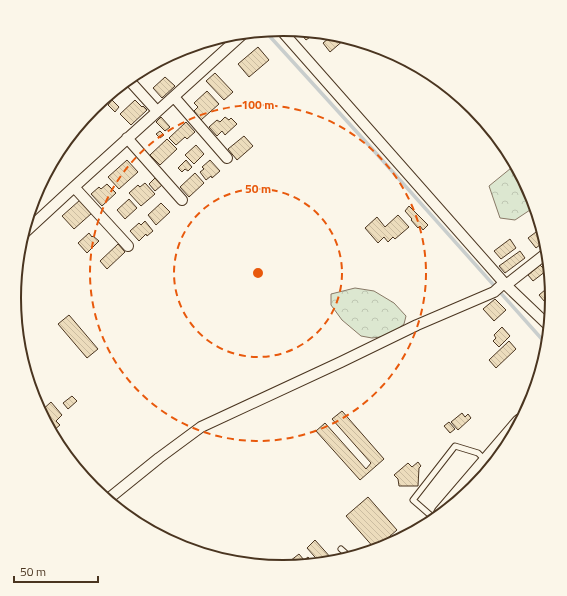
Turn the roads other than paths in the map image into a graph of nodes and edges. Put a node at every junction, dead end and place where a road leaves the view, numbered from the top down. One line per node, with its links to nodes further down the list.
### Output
1 (286, 36): 13 (street)
2 (237, 40): 4 (street)
3 (132, 84): 5 (street)
4 (174, 97): 5 (street); 7 (street)
5 (157, 111): 6 (street)
6 (127, 138): 8 (street); 9 (street)
7 (227, 158)
8 (74, 187): 10 (street); 11 (street)
9 (182, 200)
10 (31, 227)
11 (128, 246)
12 (543, 256): 13 (street)
13 (501, 287): 14 (street); 18 (street)
14 (545, 323)
15 (499, 448): 16 (highway)
16 (487, 462): 17 (highway); 19 (lane)
17 (468, 485)
18 (112, 496)
19 (430, 515)
20 (341, 549): 21 (lane)
21 (345, 553)

